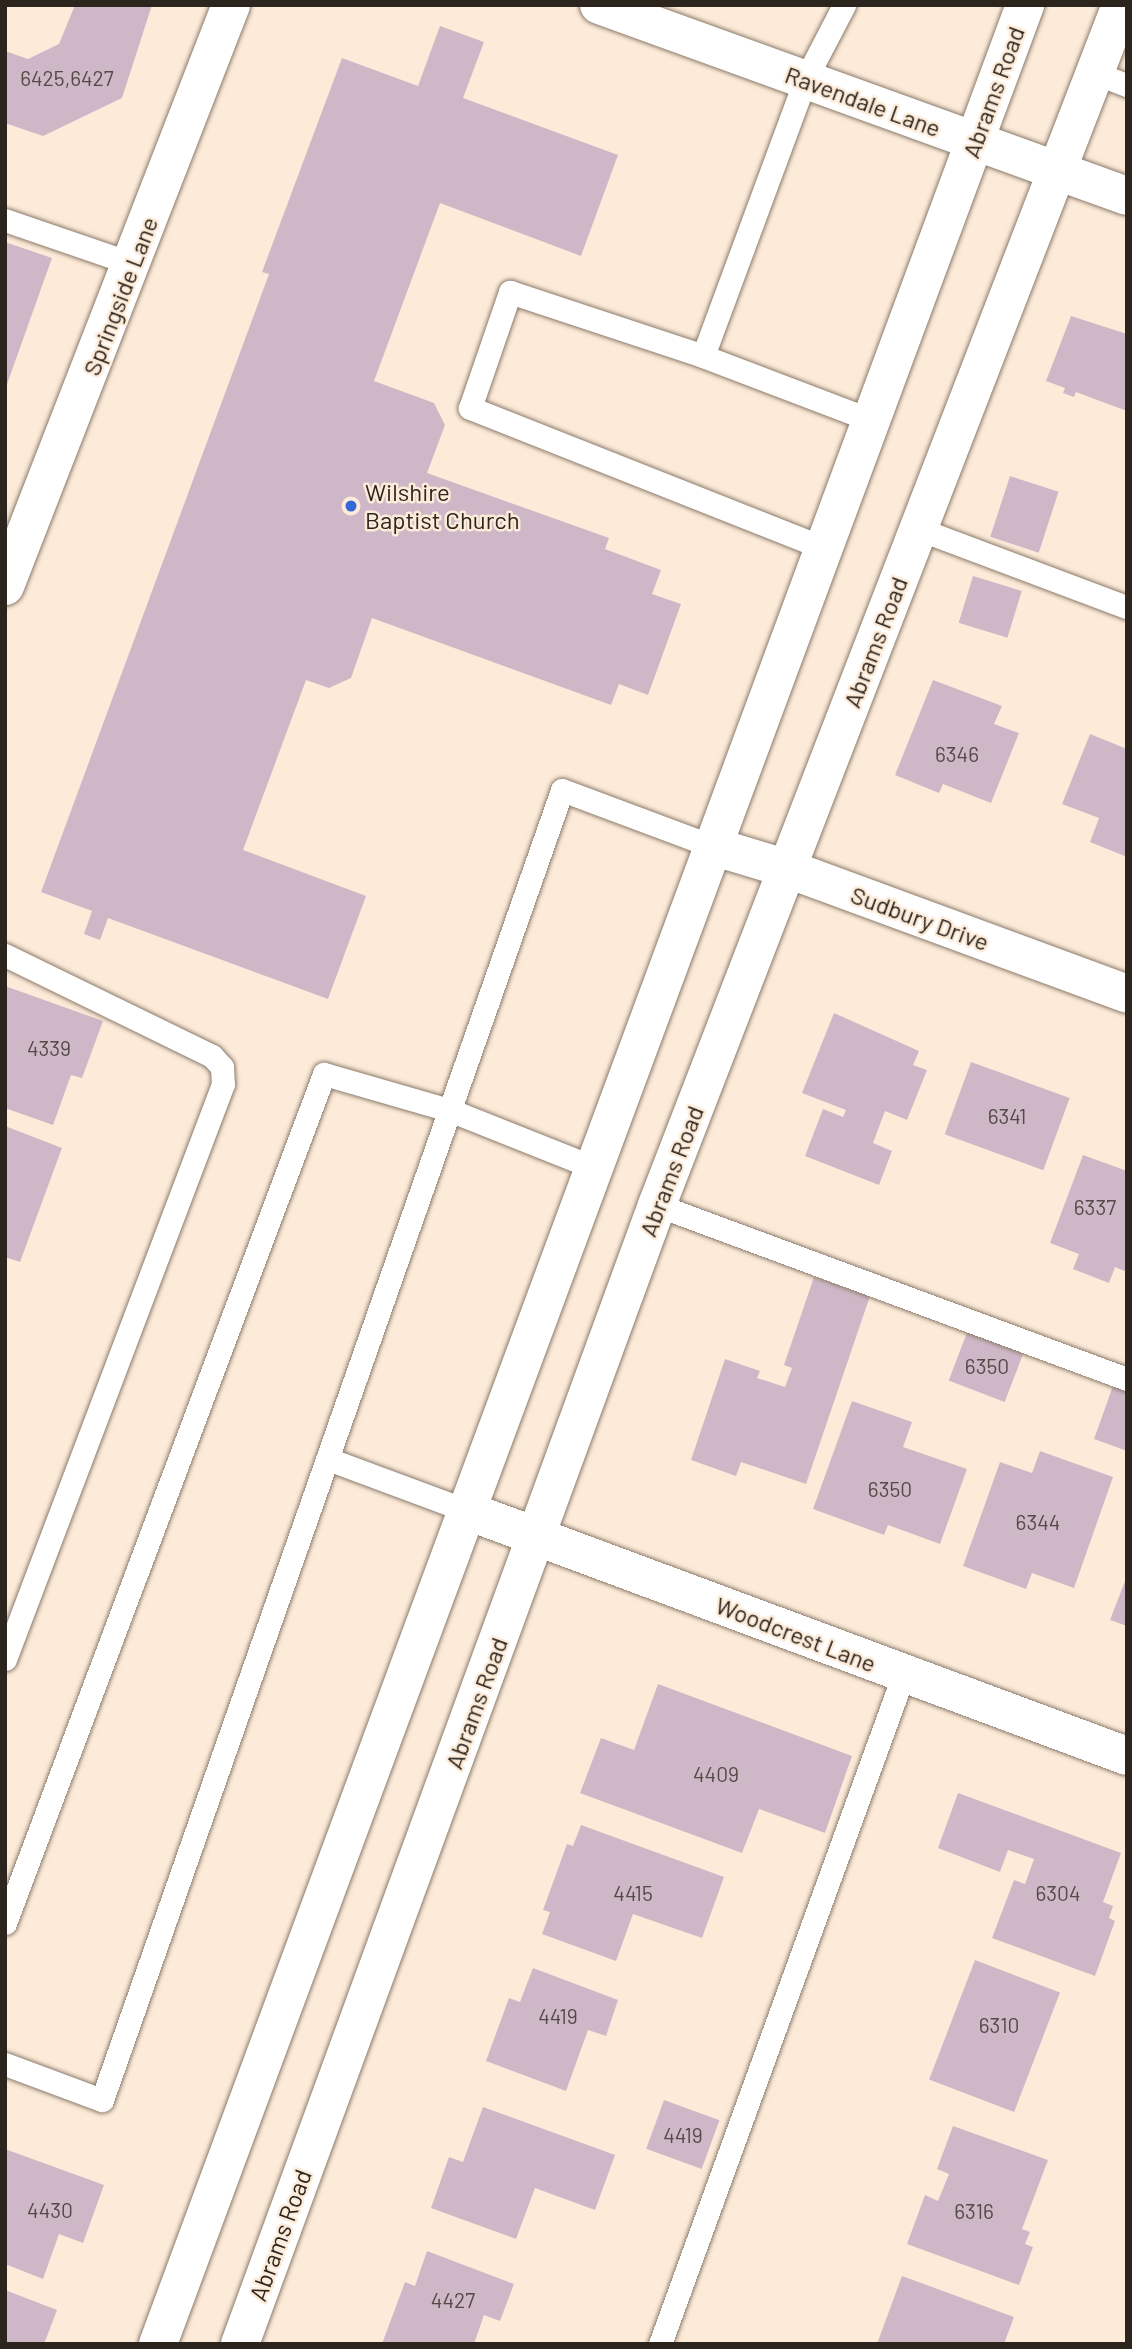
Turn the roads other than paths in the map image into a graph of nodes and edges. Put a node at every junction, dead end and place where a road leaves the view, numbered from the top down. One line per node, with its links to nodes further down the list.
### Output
1 (231, 5): 12 (main road, Springside Lane)
2 (599, 5): 7 (main road, Ravendale Lane)
3 (844, 5): 7 (lane)
4 (1025, 5): 8 (main road, Abrams Road)
5 (1121, 5): 6 (main road, Abrams Road)
6 (1111, 79): 9 (main road, Abrams Road)
7 (804, 80): 8 (main road, Ravendale Lane); 13 (lane)
8 (975, 141): 9 (main road, Ravendale Lane); 14 (main road, Abrams Road)
9 (1057, 171): 10 (main road, Ravendale Lane); 15 (main road, Abrams Road)
10 (1127, 196)
11 (5, 220): 12 (lane)
12 (133, 264): 17 (main road, Springside Lane)
13 (704, 356): 14 (lane); 16 (lane)
14 (871, 420): 16 (main road, Abrams Road)
15 (919, 529): 18 (lane); 20 (main road, Abrams Road)
16 (824, 548): 19 (main road, Abrams Road)
17 (5, 585)
18 (1127, 607)
19 (712, 846): 20 (main road, Sudbury Drive); 23 (lane); 24 (main road, Abrams Road)
20 (788, 869): 22 (main road, Sudbury Drive); 25 (main road, Abrams Road)
21 (5, 955): 30 (lane)
22 (1127, 994)
23 (452, 1111): 24 (lane); 27 (lane); 33 (lane)
24 (593, 1167): 28 (main road, Abrams Road)
25 (657, 1205): 26 (lane); 29 (main road, Abrams Road)
26 (1127, 1379)
27 (328, 1459): 28 (lane); 34 (lane)
28 (465, 1510): 29 (main road, Woodcrest Lane); 35 (main road, Abrams Road)
29 (537, 1536): 31 (main road, Woodcrest Lane); 36 (main road, Abrams Road)
30 (5, 1659)
31 (903, 1676): 32 (main road, Woodcrest Lane); 37 (lane)
32 (1127, 1756)
33 (5, 1923)
34 (5, 2064)
35 (158, 2344)
36 (240, 2344)
37 (660, 2344)

